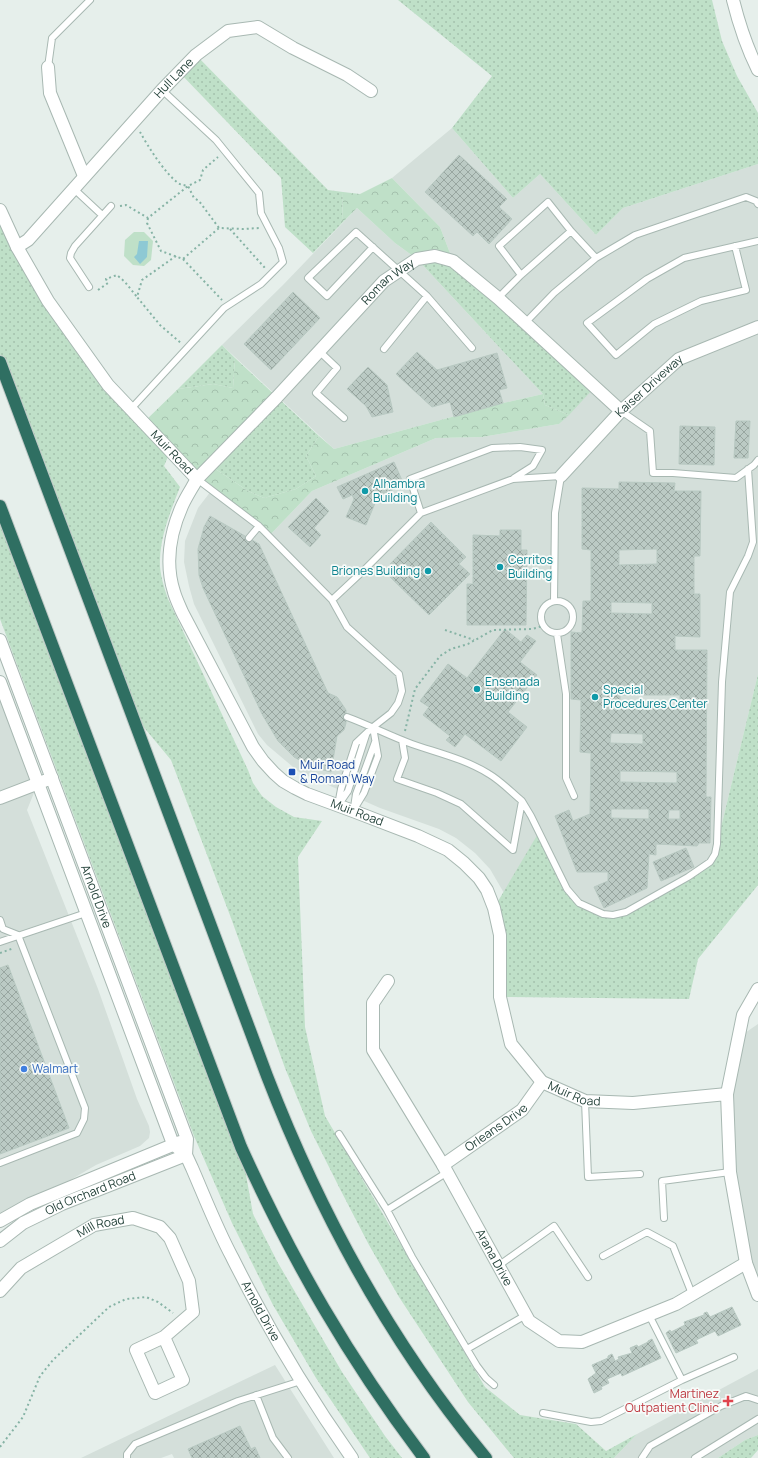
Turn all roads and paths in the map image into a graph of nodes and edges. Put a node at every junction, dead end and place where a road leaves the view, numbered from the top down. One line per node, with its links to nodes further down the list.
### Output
1 (90, 0): 3 (lane)
2 (733, 0): 4 (street)
3 (48, 67): 9 (street)
4 (758, 70)
5 (162, 90): 6 (street, Hull Lane); 7 (street, Hull Lane); 8 (lane)
6 (371, 91)
7 (133, 121): 9 (street, Hull Lane); 10 (path)
8 (225, 150): 10 (path); 17 (lane)
9 (84, 176): 11 (street, Hull Lane)
10 (188, 186): 16 (path); 18 (path)
11 (73, 188): 15 (lane); 24 (street, Hull Lane)
12 (758, 204): 26 (lane)
13 (110, 206): 15 (lane); 16 (path)
14 (0, 210): 24 (street, Muir Road)
15 (102, 215): 31 (lane)
16 (148, 218): 25 (path)
17 (268, 227): 19 (path); 29 (lane)
18 (219, 228): 19 (path); 27 (path)
19 (230, 228): 29 (path)
20 (571, 231): 26 (lane); 30 (lane); 30 (lane)
21 (758, 241): 22 (lane)
22 (735, 246): 22 (lane)
23 (373, 247): 23 (lane); 28 (lane)
24 (17, 248): 43 (street, Muir Road)
25 (176, 256): 27 (path); 33 (path)
26 (596, 258): 36 (lane)
27 (183, 259): 35 (path)
28 (400, 271): 32 (lane); 34 (street, Roman Way); 41 (street, Roman Way)
29 (271, 274): 35 (lane)
30 (521, 275): 34 (lane)
31 (89, 288): 33 (path)
32 (427, 296): 38 (lane); 40 (lane)
33 (137, 297): 39 (path)
34 (498, 298): 36 (street, Roman Way)
35 (224, 308): 39 (lane)
36 (525, 323): 44 (street, Roman Way)
37 (758, 327): 44 (street, Kaiser Driveway)
38 (472, 348)
39 (187, 349): 43 (lane)
40 (384, 349)
41 (319, 351): 45 (lane); 49 (street, Roman Way)
42 (0, 362): 121 (highway)
43 (130, 410): 49 (street, Muir Road)
44 (621, 411): 47 (lane); 48 (street, Kaiser Driveway)
45 (344, 418)
46 (758, 460): 47 (lane)
47 (748, 469): 70 (lane)
48 (561, 476): 50 (lane); 56 (lane)
49 (197, 479): 53 (lane); 71 (street, Muir Road)
50 (513, 479): 52 (lane); 52 (lane)
51 (0, 506): 120 (highway)
52 (421, 512): 55 (lane)
53 (259, 526): 54 (lane); 55 (lane)
54 (249, 538)
55 (332, 600): 64 (lane)
56 (554, 601): 57 (lane); 59 (lane)
57 (543, 626): 59 (lane); 61 (path)
58 (445, 630): 61 (path)
59 (557, 634): 68 (lane)
60 (0, 640): 66 (street, Arnold Drive)
61 (474, 640): 65 (path)
62 (0, 682): 67 (street, Arnold Drive)
63 (347, 717): 64 (lane)
64 (373, 727): 65 (lane); 71 (lane); 72 (lane)
65 (402, 740): 70 (lane); 70 (lane)
66 (52, 778): 67 (street); 85 (street, Arnold Drive)
67 (38, 783): 69 (street); 73 (street, Arnold Drive)
68 (574, 796)
69 (0, 798)
70 (522, 801)
71 (338, 805): 72 (street, Muir Road)
72 (353, 810): 81 (street, Muir Road)
73 (86, 913): 75 (lane); 86 (street, Arnold Drive)
74 (0, 920): 75 (lane)
75 (18, 935): 76 (lane); 88 (lane)
76 (0, 942)
77 (16, 948): 78 (path)
78 (0, 953)
79 (388, 981): 89 (street, Arana Drive)
80 (758, 989): 82 (street)
81 (542, 1082): 83 (street, Muir Road); 89 (street, Orleans Drive)
82 (727, 1094): 83 (street, Muir Road); 90 (street)
83 (585, 1101): 91 (lane)
84 (340, 1134): 92 (lane)
85 (186, 1139): 86 (street, Old Orchard Road); 87 (street, Arnold Drive)
86 (173, 1144): 87 (street, Arnold Drive); 94 (street, Old Orchard Road)
87 (186, 1155): 95 (street, Old Orchard Road); 110 (street, Arnold Drive)
88 (0, 1163)
89 (444, 1169): 92 (lane); 98 (street, Arana Drive)
90 (730, 1172): 93 (lane); 97 (street)
91 (640, 1174)
92 (387, 1210): 107 (lane)
93 (664, 1218)
94 (0, 1221)
95 (0, 1241)
96 (603, 1256): 101 (lane)
97 (746, 1263): 101 (street, Arana Drive); 102 (street)
98 (498, 1266): 99 (lane); 103 (street, Arana Drive)
99 (588, 1277)
100 (0, 1291): 105 (street, Mill Road)
101 (692, 1294): 104 (street, Arana Drive)
102 (758, 1295)
103 (526, 1315): 104 (street, Arana Drive); 107 (lane)
104 (649, 1315): 109 (lane)
105 (183, 1320): 106 (street, Mill Road); 116 (path)
106 (164, 1338): 106 (street, Mill Road)
107 (467, 1349): 111 (lane)
108 (734, 1357): 109 (lane)
109 (682, 1380): 114 (lane)
110 (301, 1381): 112 (lane); 119 (street, Arnold Drive)
111 (494, 1385)
112 (256, 1395): 117 (lane); 118 (lane)
113 (758, 1400): 122 (lane)
114 (543, 1413)
115 (758, 1419): 123 (lane)
116 (0, 1447)
117 (127, 1458)
118 (288, 1458)
119 (352, 1458)
120 (424, 1458)
121 (486, 1458)
122 (642, 1458)
123 (695, 1458)

